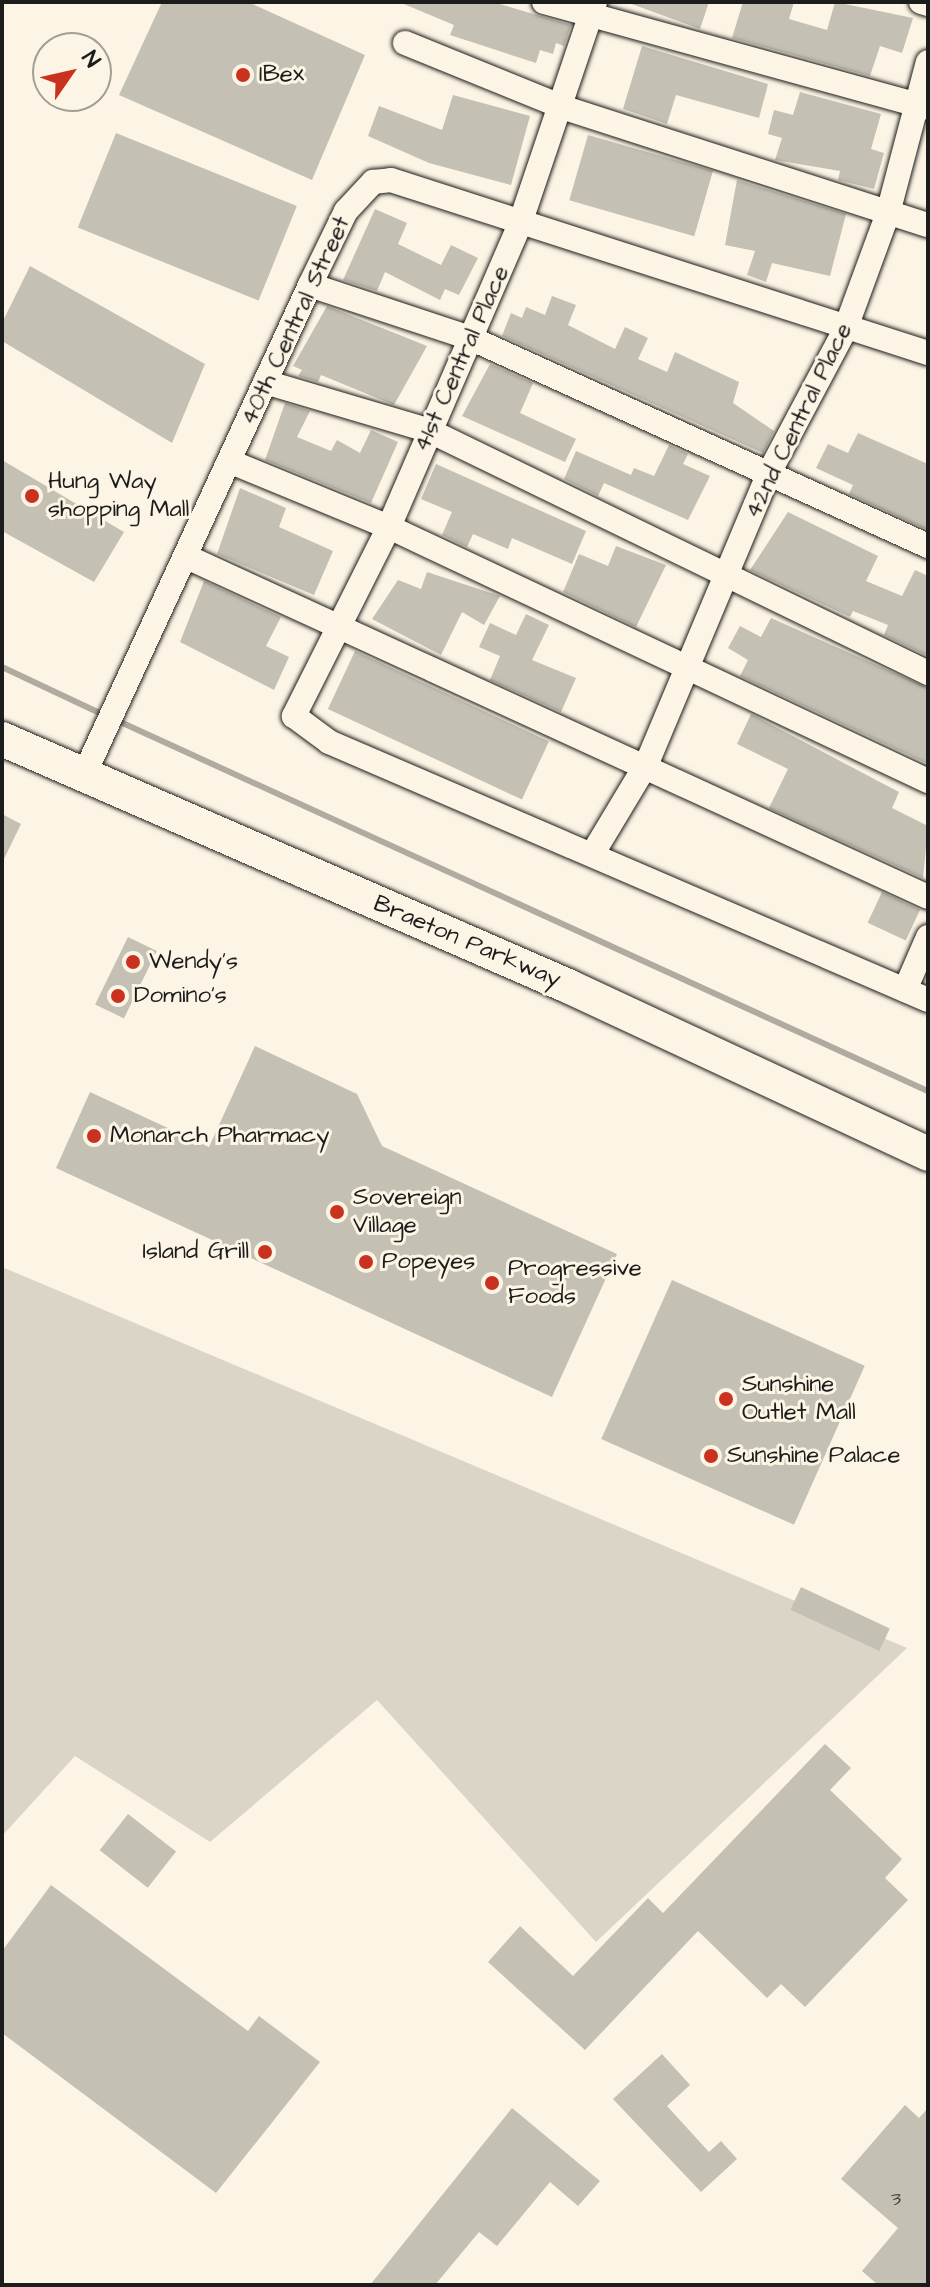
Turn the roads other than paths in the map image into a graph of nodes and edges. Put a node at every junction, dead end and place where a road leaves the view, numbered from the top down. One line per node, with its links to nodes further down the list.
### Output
1 (544, 2): 4 (street)
2 (921, 2): 3 (street)
3 (928, 4)
4 (592, 10): 7 (street); 8 (street, 41st Central Place)
5 (405, 43): 8 (street)
6 (928, 62): 7 (street, 42nd Central Place)
7 (922, 106): 9 (street, 42nd Central Place)
8 (565, 108): 9 (street); 10 (street, 41st Central Place)
9 (888, 213): 11 (street); 13 (street, 42nd Central Place)
10 (520, 224): 12 (street, 40th Central Street); 13 (street, 40th Central Street); 14 (street, 41st Central Place)
11 (928, 225)
12 (310, 285): 14 (street); 16 (street, 40th Central Street)
13 (845, 330): 15 (street, 40th Central Street); 19 (street, 42nd Central Place)
14 (470, 338): 17 (street, 41st Central Place); 19 (street)
15 (928, 353)
16 (265, 382): 17 (street); 18 (street, 40th Central Street)
17 (430, 431): 20 (street, 41st Central Place); 23 (street)
18 (231, 462): 20 (street); 22 (street, 40th Central Street)
19 (770, 471): 21 (street); 23 (street, 42nd Central Place)
20 (389, 527): 24 (street, 41st Central Place); 25 (street)
21 (928, 546)
22 (187, 557): 24 (street); 29 (street, 40th Central Street)
23 (729, 578): 25 (street, 42nd Central Place); 26 (street)
24 (336, 627): 28 (street); 31 (street, 41st Central Place)
25 (691, 670): 28 (street, 42nd Central Place); 30 (street)
26 (928, 673)
27 (2, 739): 29 (main road, Braeton Parkway)
28 (647, 763): 31 (street, 42nd Central Place); 32 (street)
29 (83, 777): 36 (main road, Braeton Parkway)
30 (928, 781)
31 (593, 853): 34 (street)
32 (928, 897)
33 (928, 937): 34 (street)
34 (905, 990): 35 (street)
35 (928, 1000)
36 (928, 1154)

